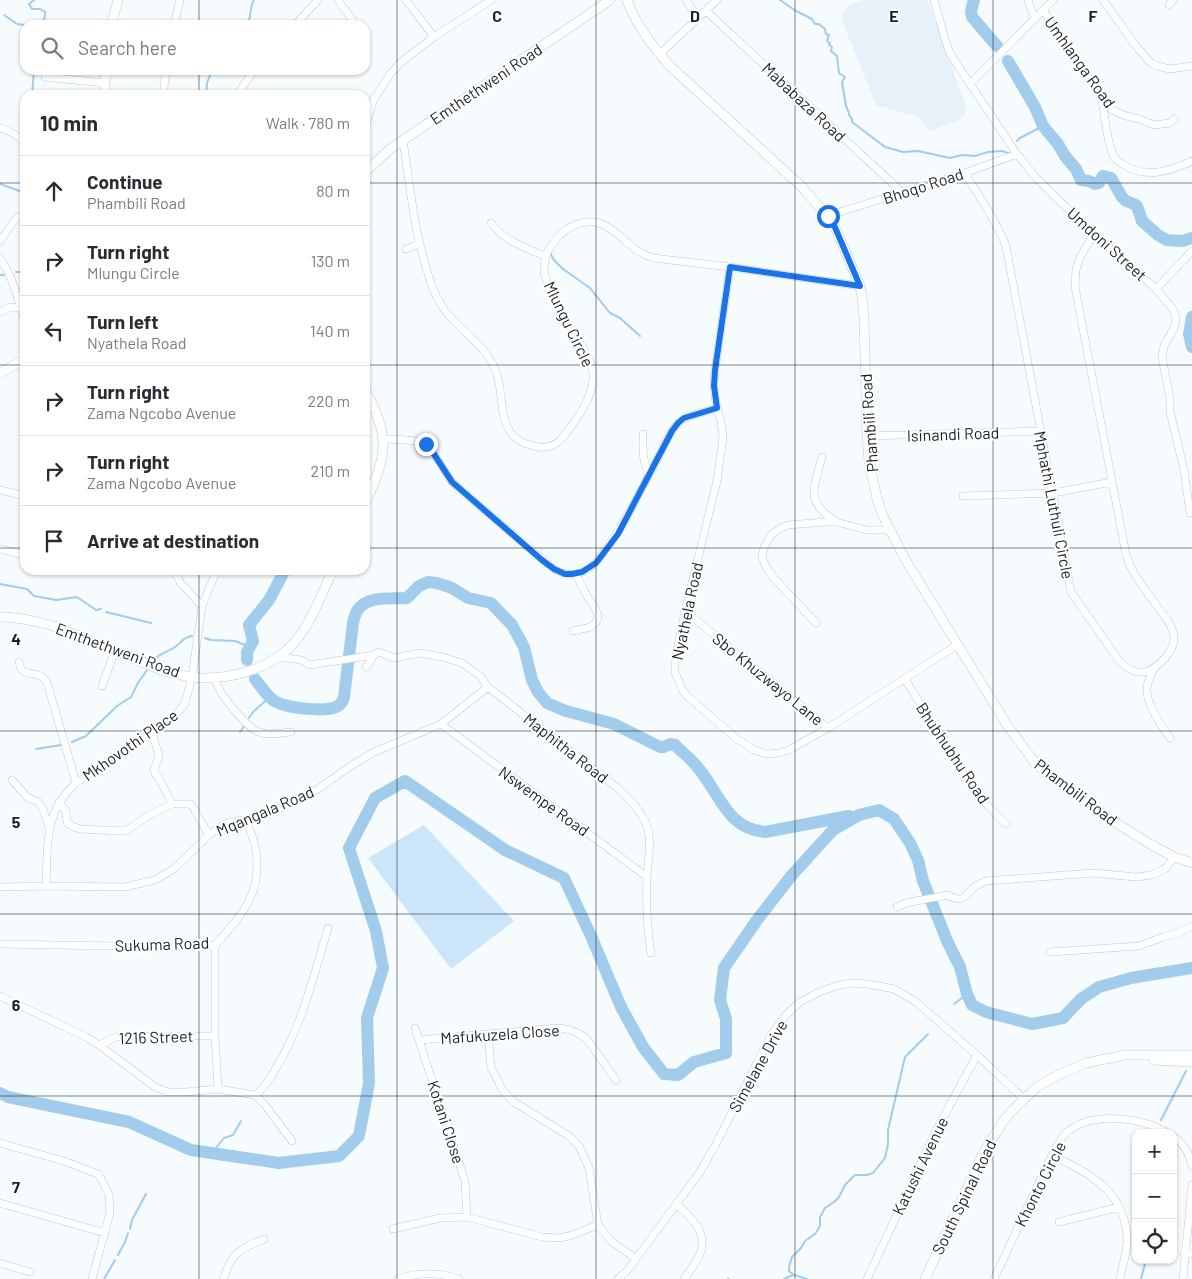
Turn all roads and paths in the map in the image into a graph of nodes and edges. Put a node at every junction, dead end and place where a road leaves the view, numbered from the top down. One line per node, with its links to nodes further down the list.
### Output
1 (118, 0): 19 (street)
2 (180, 0): 20 (street)
3 (318, 0): 21 (street)
4 (338, 0): 22 (street)
5 (406, 0): 23 (street)
6 (491, 0): 23 (street)
7 (610, 0): 42 (street, Emthethweni Road)
8 (627, 0): 24 (street, Phambili Road)
9 (686, 0): 17 (street)
10 (717, 0): 16 (street)
11 (934, 0): 31 (street, Umdoni Street)
12 (1028, 0): 18 (street)
13 (1053, 0): 15 (street)
14 (1103, 0): 25 (street)
15 (1043, 10): 18 (street); 35 (street, Umhlanga Road)
16 (706, 11): 17 (street); 47 (street, Mababaza Road)
17 (698, 18): 24 (street)
18 (1035, 19): 31 (street)
19 (112, 20)
20 (175, 20)
21 (300, 20)
22 (353, 20)
23 (434, 37): 37 (street)
24 (660, 54): 48 (street, Phambili Road)
25 (1192, 66)
26 (106, 75): 30 (street)
27 (166, 75): 33 (street)
28 (251, 75): 34 (street)
29 (45, 77): 30 (street)
30 (105, 83): 32 (street)
31 (970, 84): 43 (street, Umdoni Street)
32 (104, 90)
33 (164, 90)
34 (240, 90)
35 (1102, 98): 39 (street, Umhlanga Road); 44 (street)
36 (370, 99): 37 (street)
37 (374, 99): 38 (street)
38 (370, 111)
39 (1174, 119)
40 (0, 128): 41 (street)
41 (20, 138)
42 (403, 141): 45 (street, Emthethweni Road); 53 (street, Mlungu Circle)
43 (1017, 154): 46 (street, Bhoqo Road); 51 (street, Umdoni Street)
44 (1192, 161)
45 (370, 164)
46 (965, 173): 47 (street, Bhoqo Road); 68 (street, Mphathi Luthuli Circle)
47 (903, 192): 48 (street, Bhoqo Road)
48 (828, 216): 59 (street, Phambili Road)
49 (17, 217): 52 (street)
50 (492, 223): 56 (street)
51 (1094, 234): 60 (street, Umdoni Street); 74 (street)
52 (0, 241)
53 (419, 244): 54 (street); 56 (street, Mlungu Circle)
54 (406, 249)
55 (1192, 251): 60 (street)
56 (545, 256): 58 (street)
57 (0, 258): 61 (street)
58 (730, 267): 59 (street); 67 (street, Nyathela Road)
59 (860, 286): 70 (street, Phambili Road)
60 (1156, 288): 80 (street, Umdoni Street)
61 (20, 305)
62 (20, 308): 63 (street)
63 (0, 312)
64 (20, 362): 65 (street)
65 (0, 373)
66 (370, 401): 71 (street)
67 (717, 408): 73 (street); 90 (street, Nyathela Road)
68 (1040, 431): 70 (street, Isinandi Road); 77 (street, Mphathi Luthuli Circle)
69 (643, 434): 73 (street)
70 (867, 436): 82 (street, Phambili Road)
71 (384, 439): 76 (street); 85 (street)
72 (822, 456): 81 (street)
73 (649, 476): 85 (street)
74 (1112, 482): 77 (street); 100 (street)
75 (0, 490): 78 (street)
76 (370, 492)
77 (1053, 493): 79 (street); 100 (street, Mphathi Luthuli Circle)
78 (20, 495)
79 (963, 496)
80 (1190, 513)
81 (837, 522): 82 (street); 92 (street)
82 (890, 530): 94 (street, Phambili Road)
83 (0, 549): 84 (street)
84 (20, 554)
85 (576, 574): 93 (street)
86 (176, 575): 89 (street)
87 (215, 575): 89 (street, Mkhovothi Place)
88 (331, 575): 97 (street, Emthethweni Road)
89 (202, 606): 101 (street, Mkhovothi Place)
90 (684, 611): 107 (street, Sbo Khuzwayo Lane); 107 (street, Nyathela Road)
91 (0, 617): 95 (street, Emthethweni Road)
92 (816, 623)
93 (573, 630)
94 (957, 645): 103 (street, Nyathela Road); 119 (street, Phambili Road)
95 (116, 651): 101 (street, Emthethweni Road); 104 (street)
96 (374, 655): 97 (street, Maphitha Road); 99 (street); 105 (street, Maphitha Road)
97 (280, 657): 102 (street, Emthethweni Road)
98 (19, 662): 112 (street)
99 (366, 667)
100 (1154, 668): 110 (street)
101 (192, 677): 102 (street, Emthethweni Road); 108 (street, Mkhovothi Place)
102 (215, 677): 109 (street)
103 (904, 680): 107 (street, Nyathela Road); 116 (street, Bhubhubhu Road)
104 (102, 686)
105 (488, 688): 106 (street, Mqangala Road); 121 (street, Maphitha Road)
106 (441, 724): 115 (street, Mqangala Road); 121 (street, Nswempe Road)
107 (828, 728)
108 (152, 732): 112 (street, Mkhovothi Place); 114 (street)
109 (291, 732)
110 (1170, 738)
111 (12, 780): 117 (street)
112 (76, 783): 113 (street, Mkhovothi Place)
113 (59, 802): 114 (street); 117 (street, Mkhovothi Place)
114 (172, 804): 118 (street)
115 (246, 820): 118 (street, Mqangala Road); 128 (street, Sukuma Road)
116 (1006, 824)
117 (49, 828): 122 (street, Mkhovothi Place)
118 (209, 835): 122 (street, Mqangala Road)
119 (1174, 857): 120 (street, Phambili Road); 124 (street)
120 (1192, 863)
121 (647, 877): 129 (street, Maphitha Road)
122 (46, 886): 123 (street, Mqangala Road)
123 (0, 887)
124 (897, 907)
125 (1192, 926): 130 (street)
126 (328, 928): 143 (street)
127 (0, 944): 128 (street, Sukuma Road)
128 (215, 944): 134 (street)
129 (650, 952)
130 (1050, 952)
131 (0, 996): 136 (street)
132 (415, 1028): 135 (street, Kotani Close)
133 (488, 1034): 135 (street, Mafukuzela Close); 141 (street, Mafukuzela Close); 158 (street)
134 (215, 1036): 136 (street, 1216 Street); 142 (street)
135 (420, 1040): 156 (street, Kotani Close)
136 (99, 1045): 142 (street)
137 (977, 1055): 144 (street, Simelane Drive); 154 (street, Simelane Drive); 172 (street, Katushi Avenue)
138 (1192, 1055): 139 (street, South Spinal Road)
139 (1109, 1058): 140 (street, South Spinal Road); 144 (street, South Spinal Road)
140 (1192, 1062)
141 (616, 1080)
142 (218, 1089): 143 (street)
143 (253, 1095): 147 (street)
144 (1024, 1099): 173 (street, South Spinal Road)
145 (1159, 1129): 149 (street, Khonto Circle)
146 (1177, 1139): 150 (street)
147 (292, 1142)
148 (0, 1143): 160 (street)
149 (1052, 1155): 155 (street); 174 (street, Khonto Circle)
150 (1192, 1166)
151 (1192, 1185): 152 (street)
152 (1192, 1198): 162 (street)
153 (0, 1203): 160 (street)
154 (676, 1204): 163 (street, Simelane Drive); 171 (street)
155 (1119, 1207): 157 (street); 175 (street)
156 (467, 1217): 158 (street); 159 (street)
157 (1059, 1222)
158 (598, 1225): 163 (street)
159 (393, 1229)
160 (105, 1233): 166 (street)
161 (264, 1239): 167 (street)
162 (1188, 1254): 176 (street)
163 (635, 1258): 170 (street, Simelane Drive)
164 (0, 1263): 165 (street)
165 (30, 1272)
166 (92, 1279)
167 (223, 1279)
168 (398, 1279): 169 (street)
169 (459, 1279)
170 (618, 1279)
171 (684, 1279)
172 (867, 1279)
173 (925, 1279)
174 (994, 1279)
175 (1120, 1279)
176 (1183, 1279)

